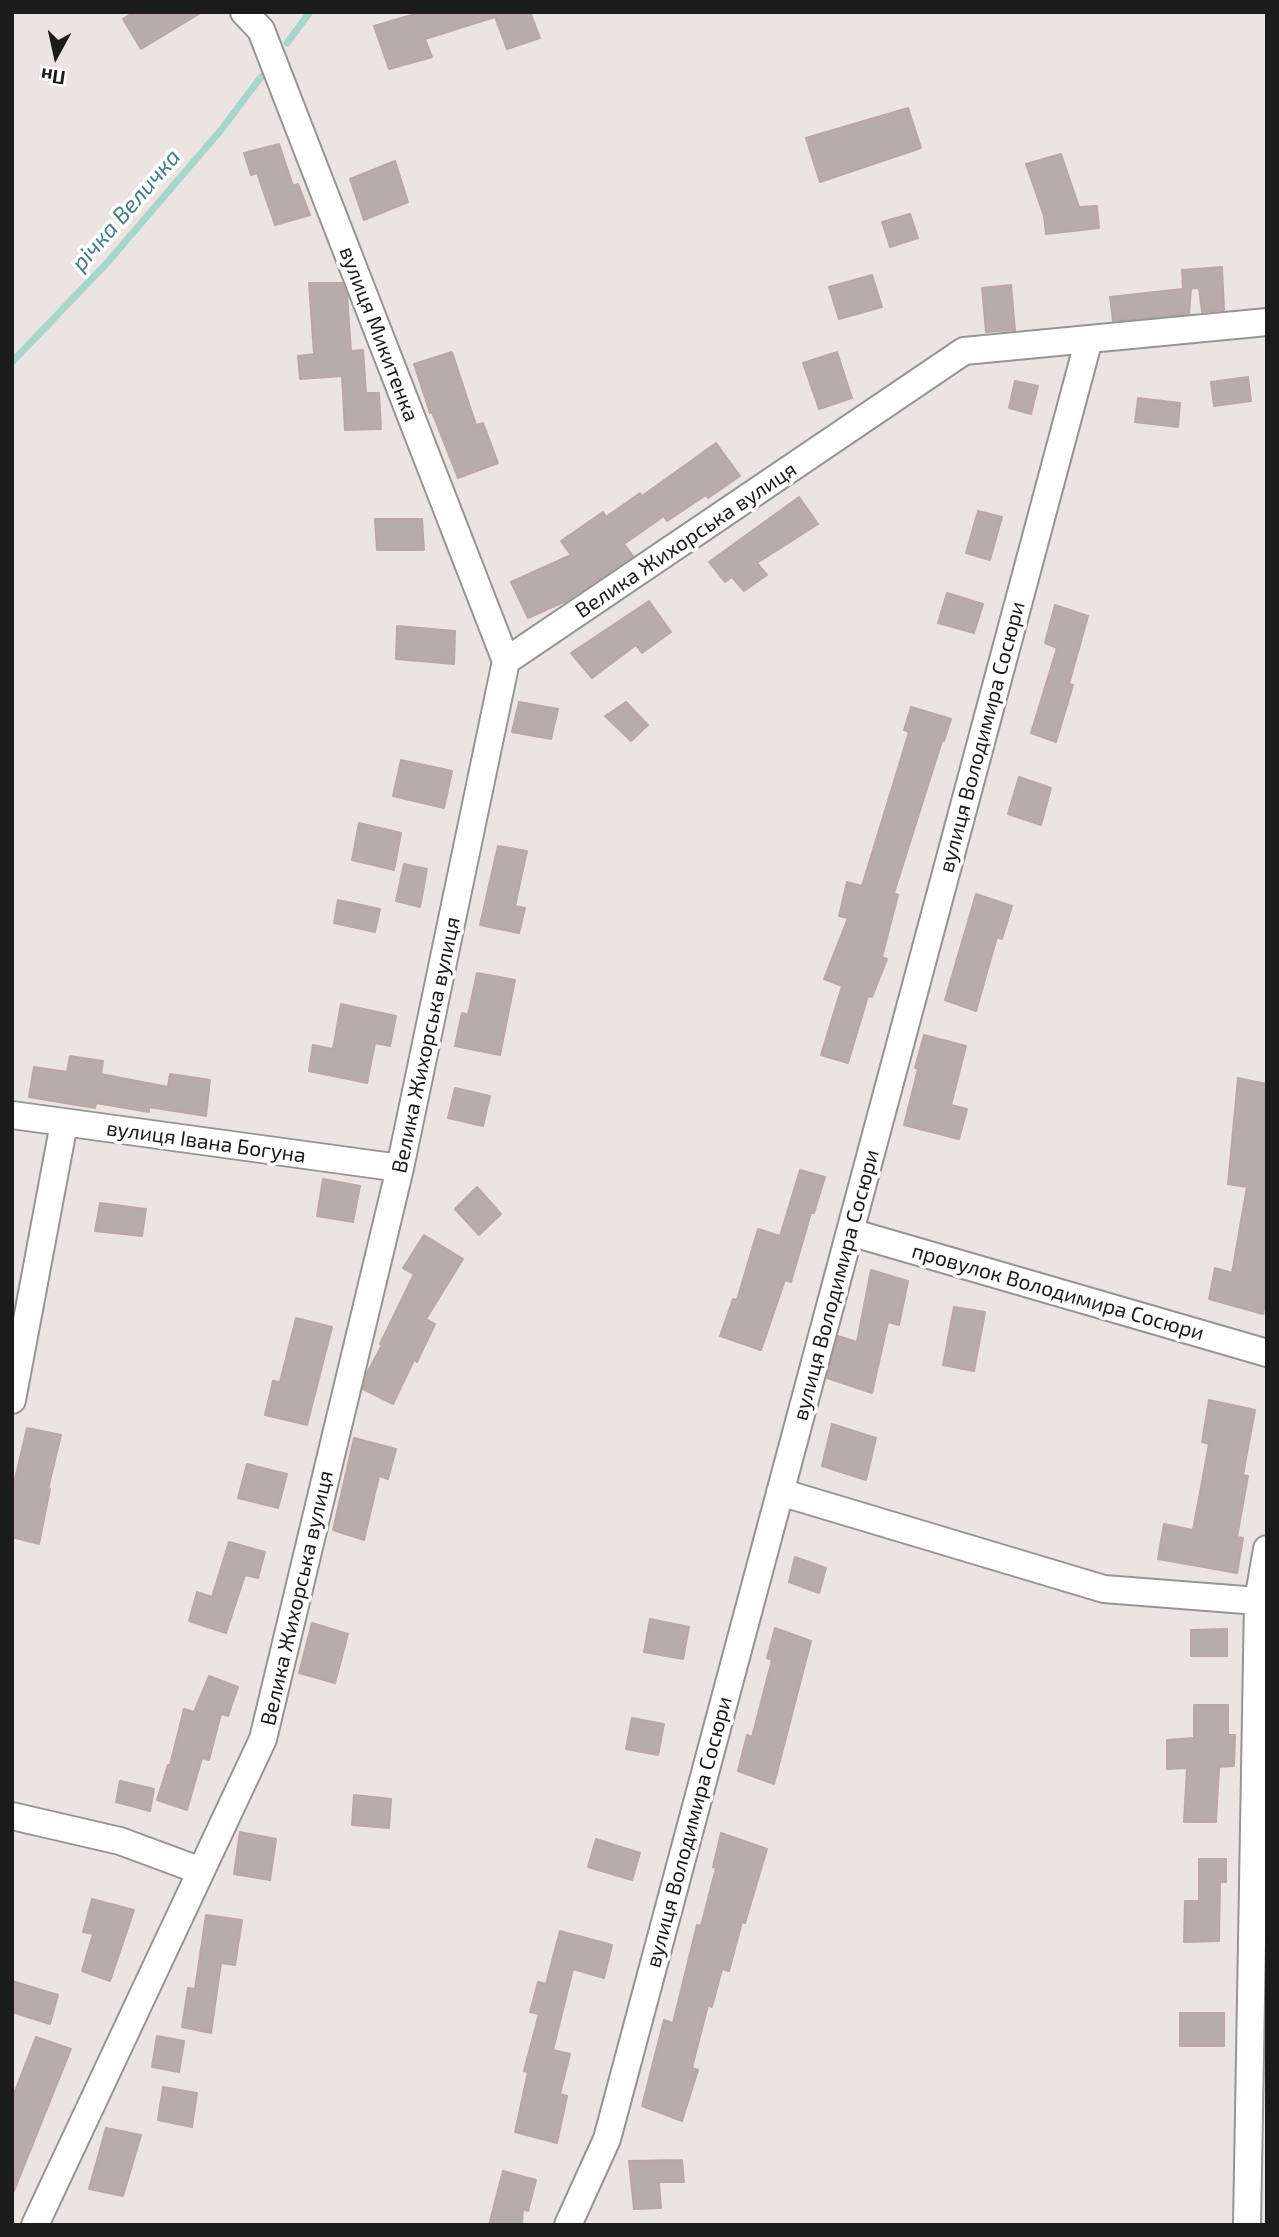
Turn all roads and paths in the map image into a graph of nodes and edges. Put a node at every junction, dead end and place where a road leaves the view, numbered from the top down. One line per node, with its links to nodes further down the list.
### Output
1 (257, 18): 4 (street, вулиця Микитенка)
2 (1267, 322): 3 (street, Велика Жихорська вулиця)
3 (1089, 339): 4 (street, Велика Жихорська вулиця); 8 (street, вулиця Володимира Сосюри)
4 (506, 662): 7 (street, Велика Жихорська вулиця)
5 (12, 1115): 6 (street, вулиця Івана Богуна)
6 (64, 1123): 7 (street, вулиця Івана Богуна); 10 (street)
7 (400, 1168): 15 (street, Велика Жихорська вулиця)
8 (850, 1232): 9 (street, провулок Володимира Сосюри); 11 (street, вулиця Володимира Сосюри)
9 (1267, 1353)
10 (12, 1400)
11 (780, 1492): 13 (street); 17 (street, вулиця Володимира Сосюри)
12 (1267, 1549): 13 (street)
13 (1258, 1601): 18 (street)
14 (12, 1816): 15 (street)
15 (201, 1871): 16 (street, Велика Жихорська вулиця)
16 (35, 2225)
17 (568, 2225)
18 (1247, 2225)

